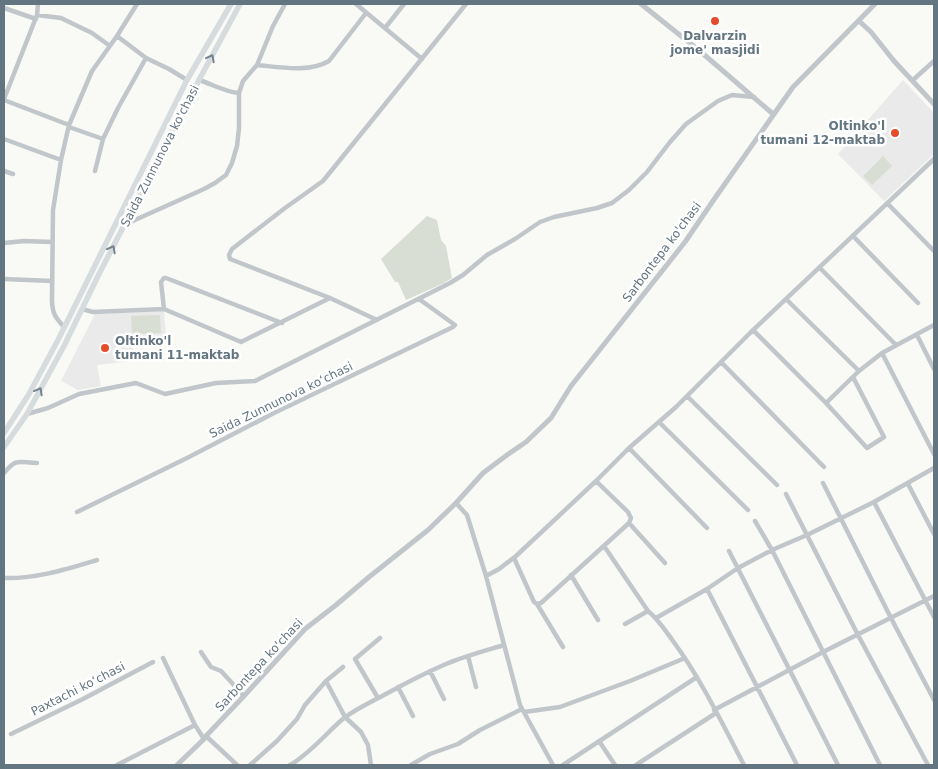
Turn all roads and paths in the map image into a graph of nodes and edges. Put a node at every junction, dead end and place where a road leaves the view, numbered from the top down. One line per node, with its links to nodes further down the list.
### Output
1 (38, 4): 13 (street)
2 (137, 4): 16 (street)
3 (231, 4): 22 (main road, Saida Zunnunova ko'chasi)
4 (240, 4): 23 (main road, Saida Zunnunova ko'chasi, one-way to 4)
5 (285, 4): 21 (street)
6 (356, 4): 12 (street)
7 (404, 4): 15 (street)
8 (466, 4): 19 (street)
9 (641, 4): 26 (street)
10 (875, 4): 14 (street, Sarbontepa ko'chasi)
11 (4, 9): 13 (street)
12 (366, 12): 15 (street); 21 (street)
13 (36, 17): 17 (street); 27 (street)
14 (859, 21): 24 (street); 29 (street, Sarbontepa ko'chasi)
15 (385, 28): 19 (street)
16 (116, 36): 17 (street); 18 (street)
17 (110, 46): 30 (street)
18 (146, 58): 22 (street); 32 (street)
19 (422, 58): 49 (street)
20 (934, 61): 24 (street)
21 (257, 65): 25 (street)
22 (188, 80): 45 (main road, Saida Zunnunova ko'chasi)
23 (199, 80): 25 (street); 39 (main road, Saida Zunnunova ko'chasi)
24 (912, 80): 28 (street)
25 (239, 93): 39 (street)
26 (754, 97): 29 (street); 51 (street)
27 (4, 99): 30 (street)
28 (934, 104)
29 (773, 114): 85 (street, Sarbontepa ko'chasi)
30 (69, 126): 32 (street); 34 (street)
31 (4, 139): 34 (street)
32 (103, 139): 35 (street)
33 (934, 159): 38 (street)
34 (61, 160): 41 (street)
35 (95, 170)
36 (4, 171): 37 (street)
37 (13, 174)
38 (888, 203): 40 (street); 43 (street)
39 (126, 224): 46 (main road, Saida Zunnunova ko'chasi, one-way to 39)
40 (853, 236): 44 (street); 52 (street)
41 (52, 242): 42 (street); 48 (street)
42 (4, 243)
43 (934, 251)
44 (820, 268): 50 (street); 61 (street)
45 (92, 271): 46 (main road); 58 (main road, Saida Zunnunova ko'chasi)
46 (99, 274): 53 (main road, Saida Zunnunova ko'chasi)
47 (4, 280): 48 (street)
48 (52, 281): 58 (street)
49 (330, 298): 55 (street); 56 (street)
50 (786, 299): 59 (street); 65 (street)
51 (419, 300): 55 (street); 87 (street, Saida Zunnunova koʻchasi)
52 (918, 303)
53 (82, 308): 54 (street); 69 (main road, Saida Zunnunova ko'chasi, one-way to 53)
54 (164, 309): 56 (street); 56 (street)
55 (377, 320): 69 (street)
56 (282, 322)
57 (934, 326): 60 (street)
58 (64, 327): 71 (main road, Saida Zunnunova ko'chasi)
59 (753, 330): 63 (street); 68 (street)
60 (917, 335): 61 (street); 64 (street)
61 (896, 345): 62 (street)
62 (882, 353): 65 (street); 74 (street)
63 (721, 362): 67 (street); 76 (street)
64 (934, 369)
65 (858, 371): 66 (street)
66 (853, 377): 68 (street); 68 (street)
67 (687, 396): 70 (street); 82 (street)
68 (826, 403)
69 (27, 414): 72 (main road, Saida Zunnunova ko'chasi)
70 (658, 422): 73 (street); 86 (street)
71 (4, 433)
72 (4, 447)
73 (629, 448): 79 (street); 91 (street)
74 (934, 454)
75 (37, 463): 78 (street)
76 (824, 467)
77 (934, 468): 81 (street)
78 (4, 474)
79 (596, 481): 90 (street); 97 (street)
80 (823, 483): 88 (street)
81 (908, 484): 84 (street); 92 (street)
82 (777, 485)
83 (786, 494): 93 (street)
84 (874, 502): 88 (street); 106 (street)
85 (456, 503): 102 (street); 132 (street, Sarbontepa ko'chasi)
86 (748, 510)
87 (76, 512)
88 (840, 519): 93 (street); 111 (street)
89 (755, 521): 95 (street)
90 (629, 523): 94 (street); 99 (street)
91 (708, 528)
92 (934, 534)
93 (807, 535): 95 (street); 114 (street)
94 (604, 546): 101 (street); 108 (street)
95 (772, 550): 100 (street); 119 (street)
96 (729, 551): 100 (street)
97 (514, 558): 102 (street); 107 (street)
98 (97, 560): 103 (street)
99 (665, 563)
100 (738, 568): 104 (street); 125 (street)
101 (571, 575): 107 (street); 112 (street)
102 (486, 576): 116 (street)
103 (4, 578)
104 (707, 589): 110 (street); 131 (street)
105 (934, 596): 106 (street)
106 (926, 600): 109 (street); 111 (street)
107 (537, 604): 117 (street)
108 (648, 611): 110 (street); 113 (street)
109 (934, 617)
110 (656, 618): 122 (street)
111 (890, 618): 114 (street); 135 (street)
112 (598, 620)
113 (625, 624)
114 (858, 635): 119 (street); 159 (street)
115 (380, 638): 133 (street)
116 (504, 644): 120 (street); 136 (street)
117 (563, 647)
118 (201, 652): 132 (street)
119 (823, 652): 125 (street); 158 (street)
120 (468, 656): 126 (street); 130 (street)
121 (163, 658): 140 (street)
122 (685, 658): 127 (street); 136 (street)
123 (153, 662): 141 (street, Paxtachi koʻchasi)
124 (343, 667): 128 (street)
125 (789, 670): 131 (street); 157 (street)
126 (430, 671): 129 (street); 134 (street)
127 (697, 677): 137 (street); 143 (street)
128 (326, 681): 139 (street); 144 (street)
129 (398, 687): 133 (street); 138 (street)
130 (476, 687)
131 (756, 687): 137 (street); 156 (street)
132 (244, 696): 142 (street, Sarbontepa ko'chasi)
133 (378, 698): 139 (street)
134 (444, 699)
135 (934, 700)
136 (523, 711): 150 (street); 151 (street)
137 (715, 711): 154 (street); 155 (street)
138 (414, 716)
139 (346, 717): 148 (street); 149 (street)
140 (195, 725): 142 (street); 145 (street)
141 (11, 734)
142 (205, 737): 146 (street, Sarbontepa ko'chasi); 147 (street)
143 (600, 741): 152 (street); 153 (street)
144 (253, 764)
145 (118, 765)
146 (177, 765)
147 (237, 765)
148 (290, 765)
149 (371, 765)
150 (411, 765)
151 (553, 765)
152 (563, 765)
153 (615, 765)
154 (636, 765)
155 (744, 765)
156 (797, 765)
157 (838, 765)
158 (880, 765)
159 (928, 765)

